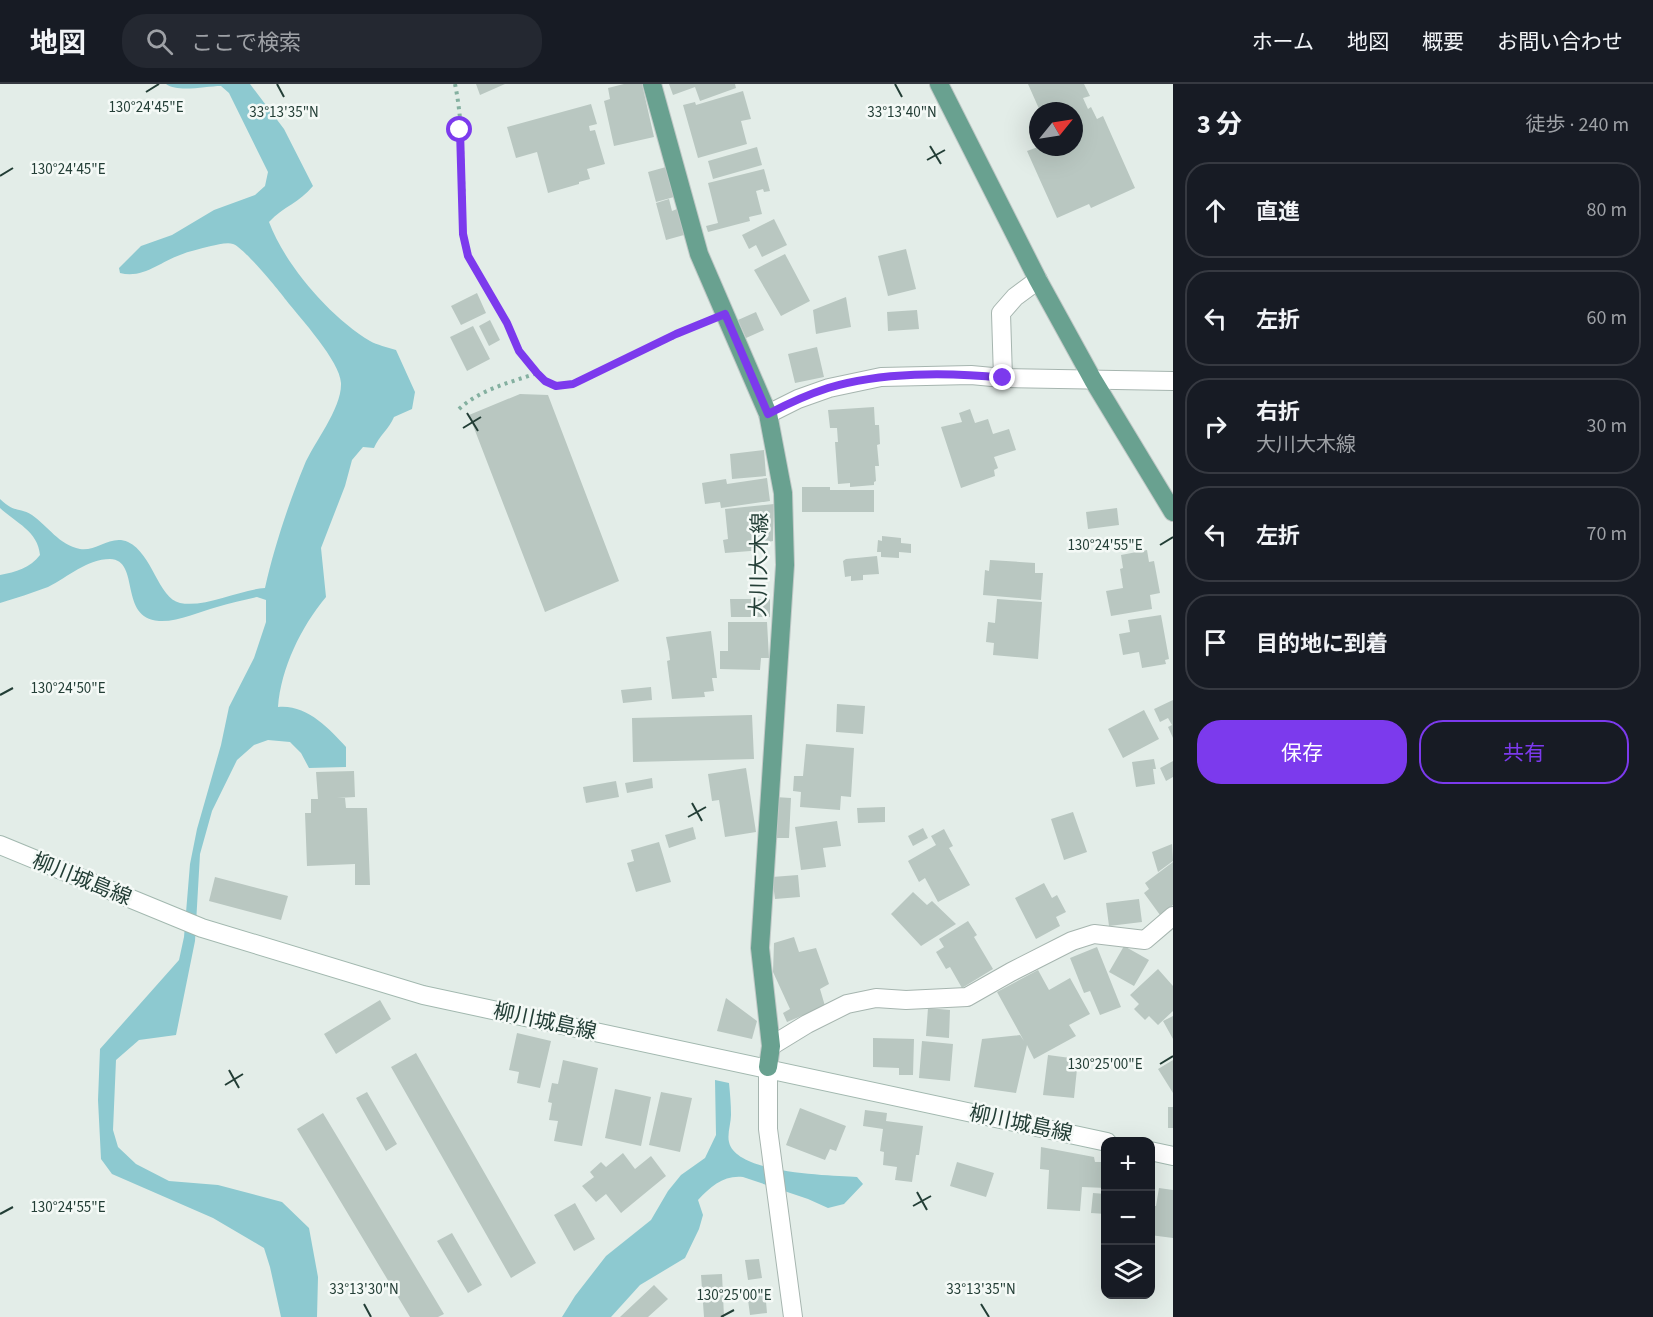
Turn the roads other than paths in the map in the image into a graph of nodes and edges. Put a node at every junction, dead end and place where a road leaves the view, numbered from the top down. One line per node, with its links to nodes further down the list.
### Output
1 (652, 84): 7 (main road, 大川大木線)
2 (939, 84): 3 (main road)
3 (1038, 280): 4 (street); 5 (main road)
4 (1003, 378): 5 (street); 7 (street)
5 (1093, 380): 6 (street); 8 (main road)
6 (1173, 381)
7 (768, 414): 11 (main road, 大川大木線)
8 (1173, 512)
9 (0, 845): 12 (street, 柳川城島線)
10 (1173, 916): 11 (street)
11 (771, 1046): 12 (main road, 大川大木線)
12 (768, 1067): 13 (street, 柳川城島線); 16 (street)
13 (1101, 1141)
14 (1155, 1152): 15 (street)
15 (1173, 1156)
16 (793, 1317)

